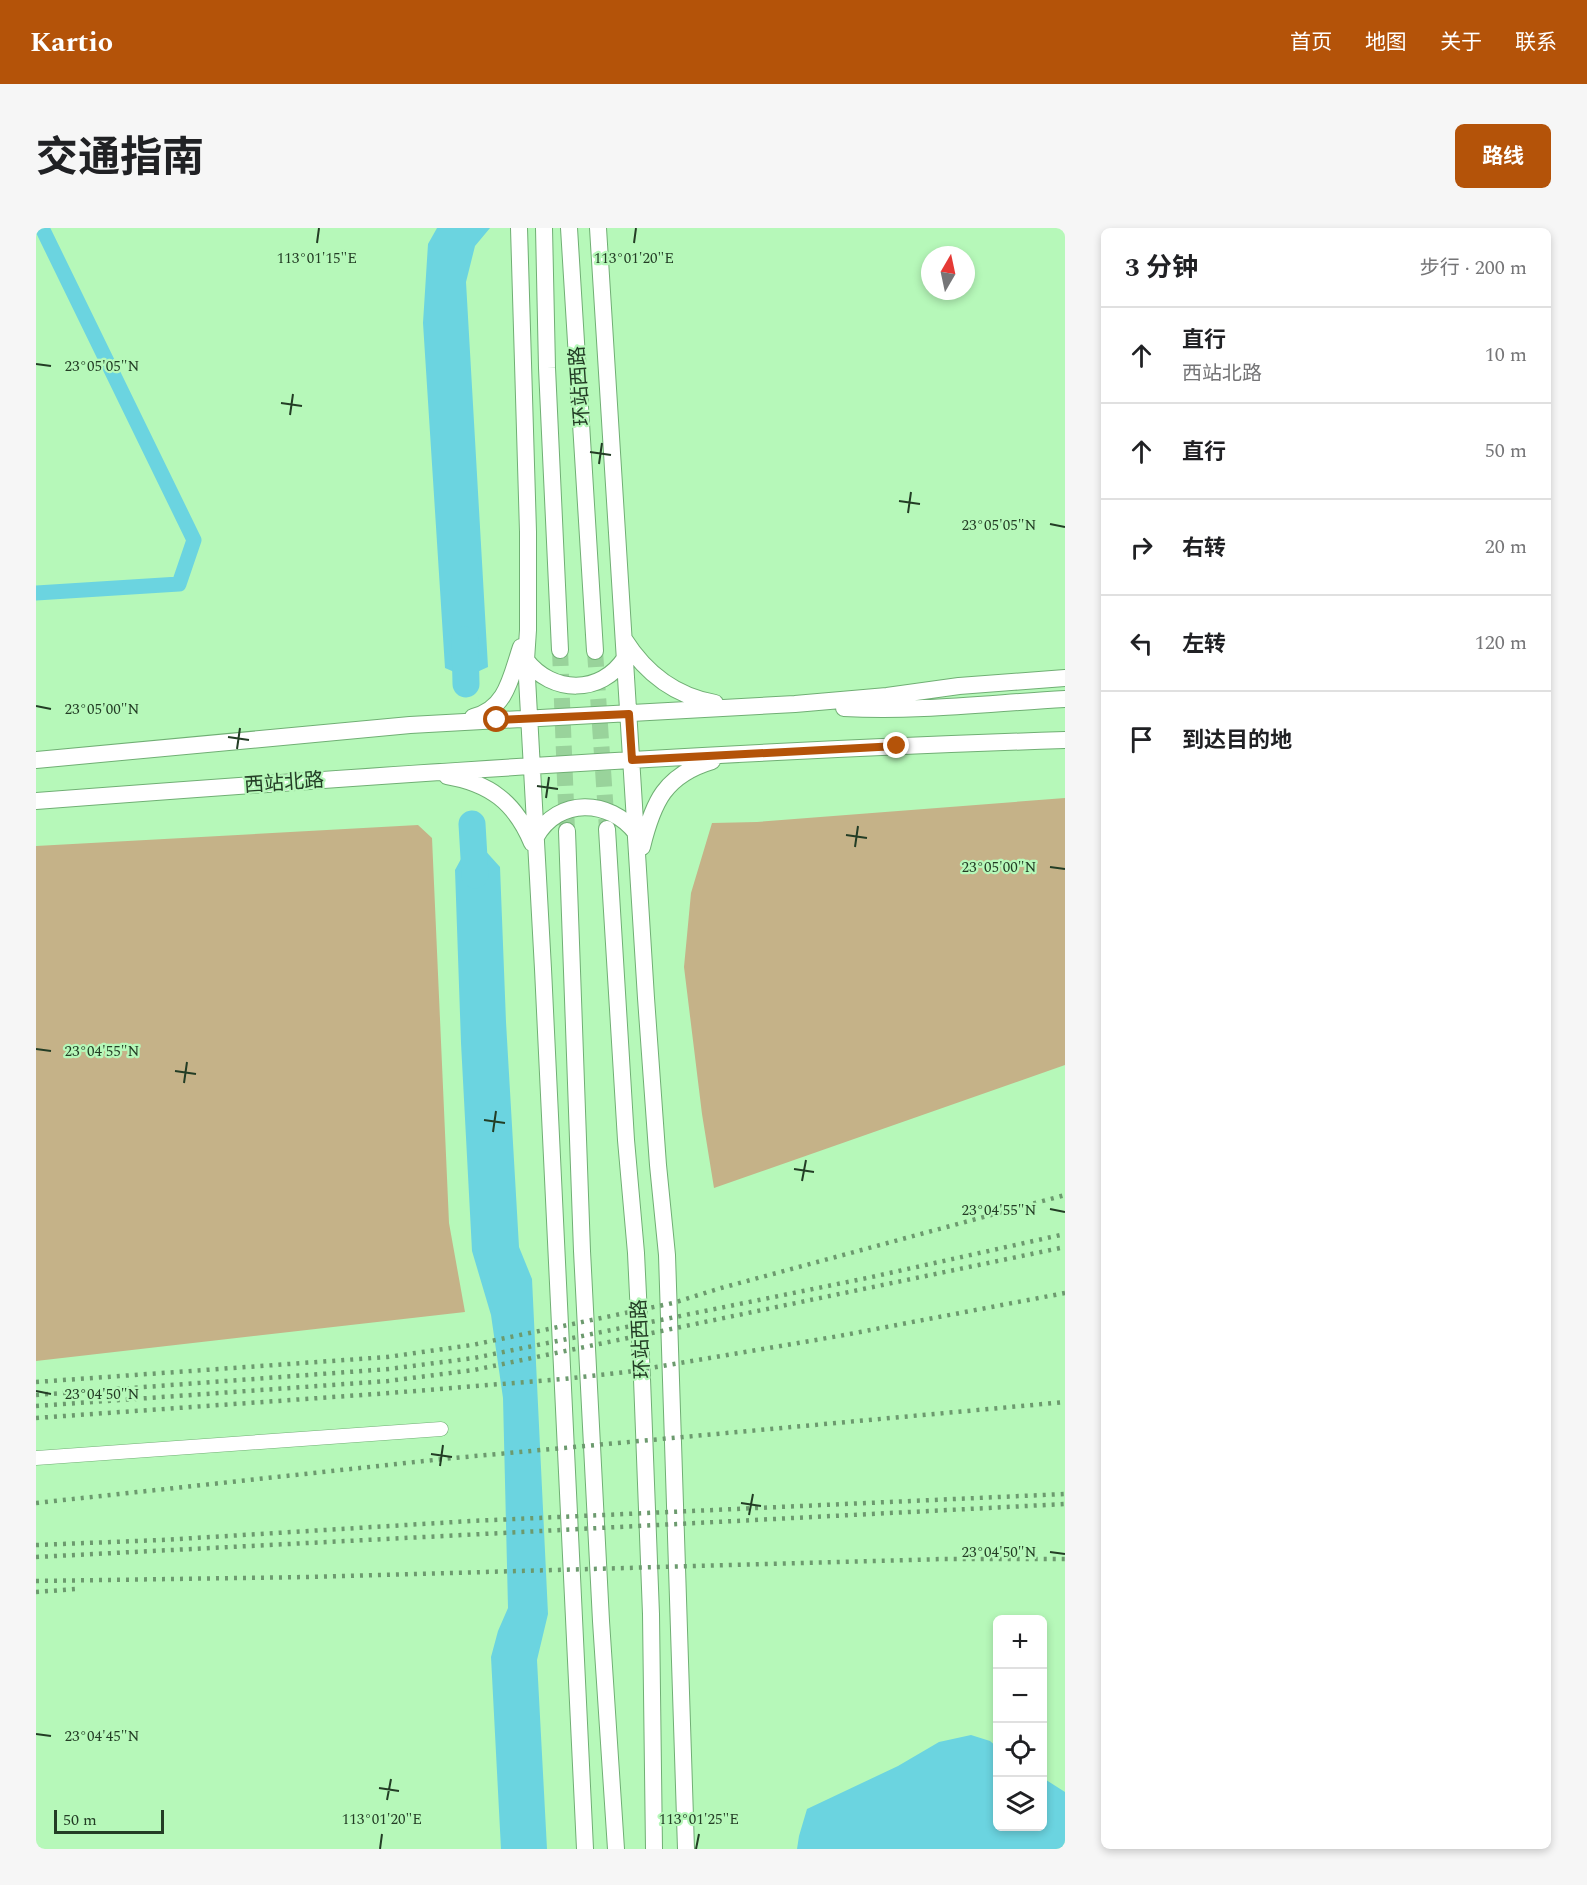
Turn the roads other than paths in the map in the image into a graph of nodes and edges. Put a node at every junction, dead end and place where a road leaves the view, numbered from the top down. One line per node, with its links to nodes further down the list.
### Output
1 (519, 228): 5 (main road)
2 (543, 228): 7 (main road, 环站西路)
3 (569, 228): 8 (main road, 环站西路)
4 (598, 228): 6 (main road)
5 (528, 630): 10 (main road); 17 (main road)
6 (624, 639): 9 (main road); 14 (main road)
7 (560, 650)
8 (595, 651)
9 (625, 658): 10 (main road); 15 (main road)
10 (526, 660): 16 (main road)
11 (1065, 678): 13 (main road)
12 (1065, 699): 13 (main road)
13 (795, 704): 14 (main road)
14 (740, 708): 15 (main road)
15 (629, 714): 16 (main road); 23 (main road)
16 (529, 719): 17 (main road); 24 (main road)
17 (438, 723): 22 (main road)
18 (1065, 740): 19 (main road)
19 (1021, 741): 20 (main road); 21 (main road)
20 (1065, 747)
21 (731, 755): 23 (main road, 西站北路); 32 (main road)
22 (36, 760)
23 (632, 760): 24 (main road, 西站北路); 29 (main road)
24 (532, 766): 25 (main road, 西站北路); 30 (main road)
25 (424, 772): 26 (main road, 西站北路); 31 (main road)
26 (36, 801)
27 (607, 829): 37 (main road, 环站西路)
28 (567, 831): 36 (main road)
29 (636, 833): 30 (main road); 32 (main road)
30 (536, 837): 31 (main road)
31 (537, 855): 35 (main road)
32 (638, 862): 38 (main road)
33 (441, 1429): 34 (street)
34 (36, 1458)
35 (585, 1849)
36 (616, 1849)
37 (654, 1849)
38 (686, 1849)

